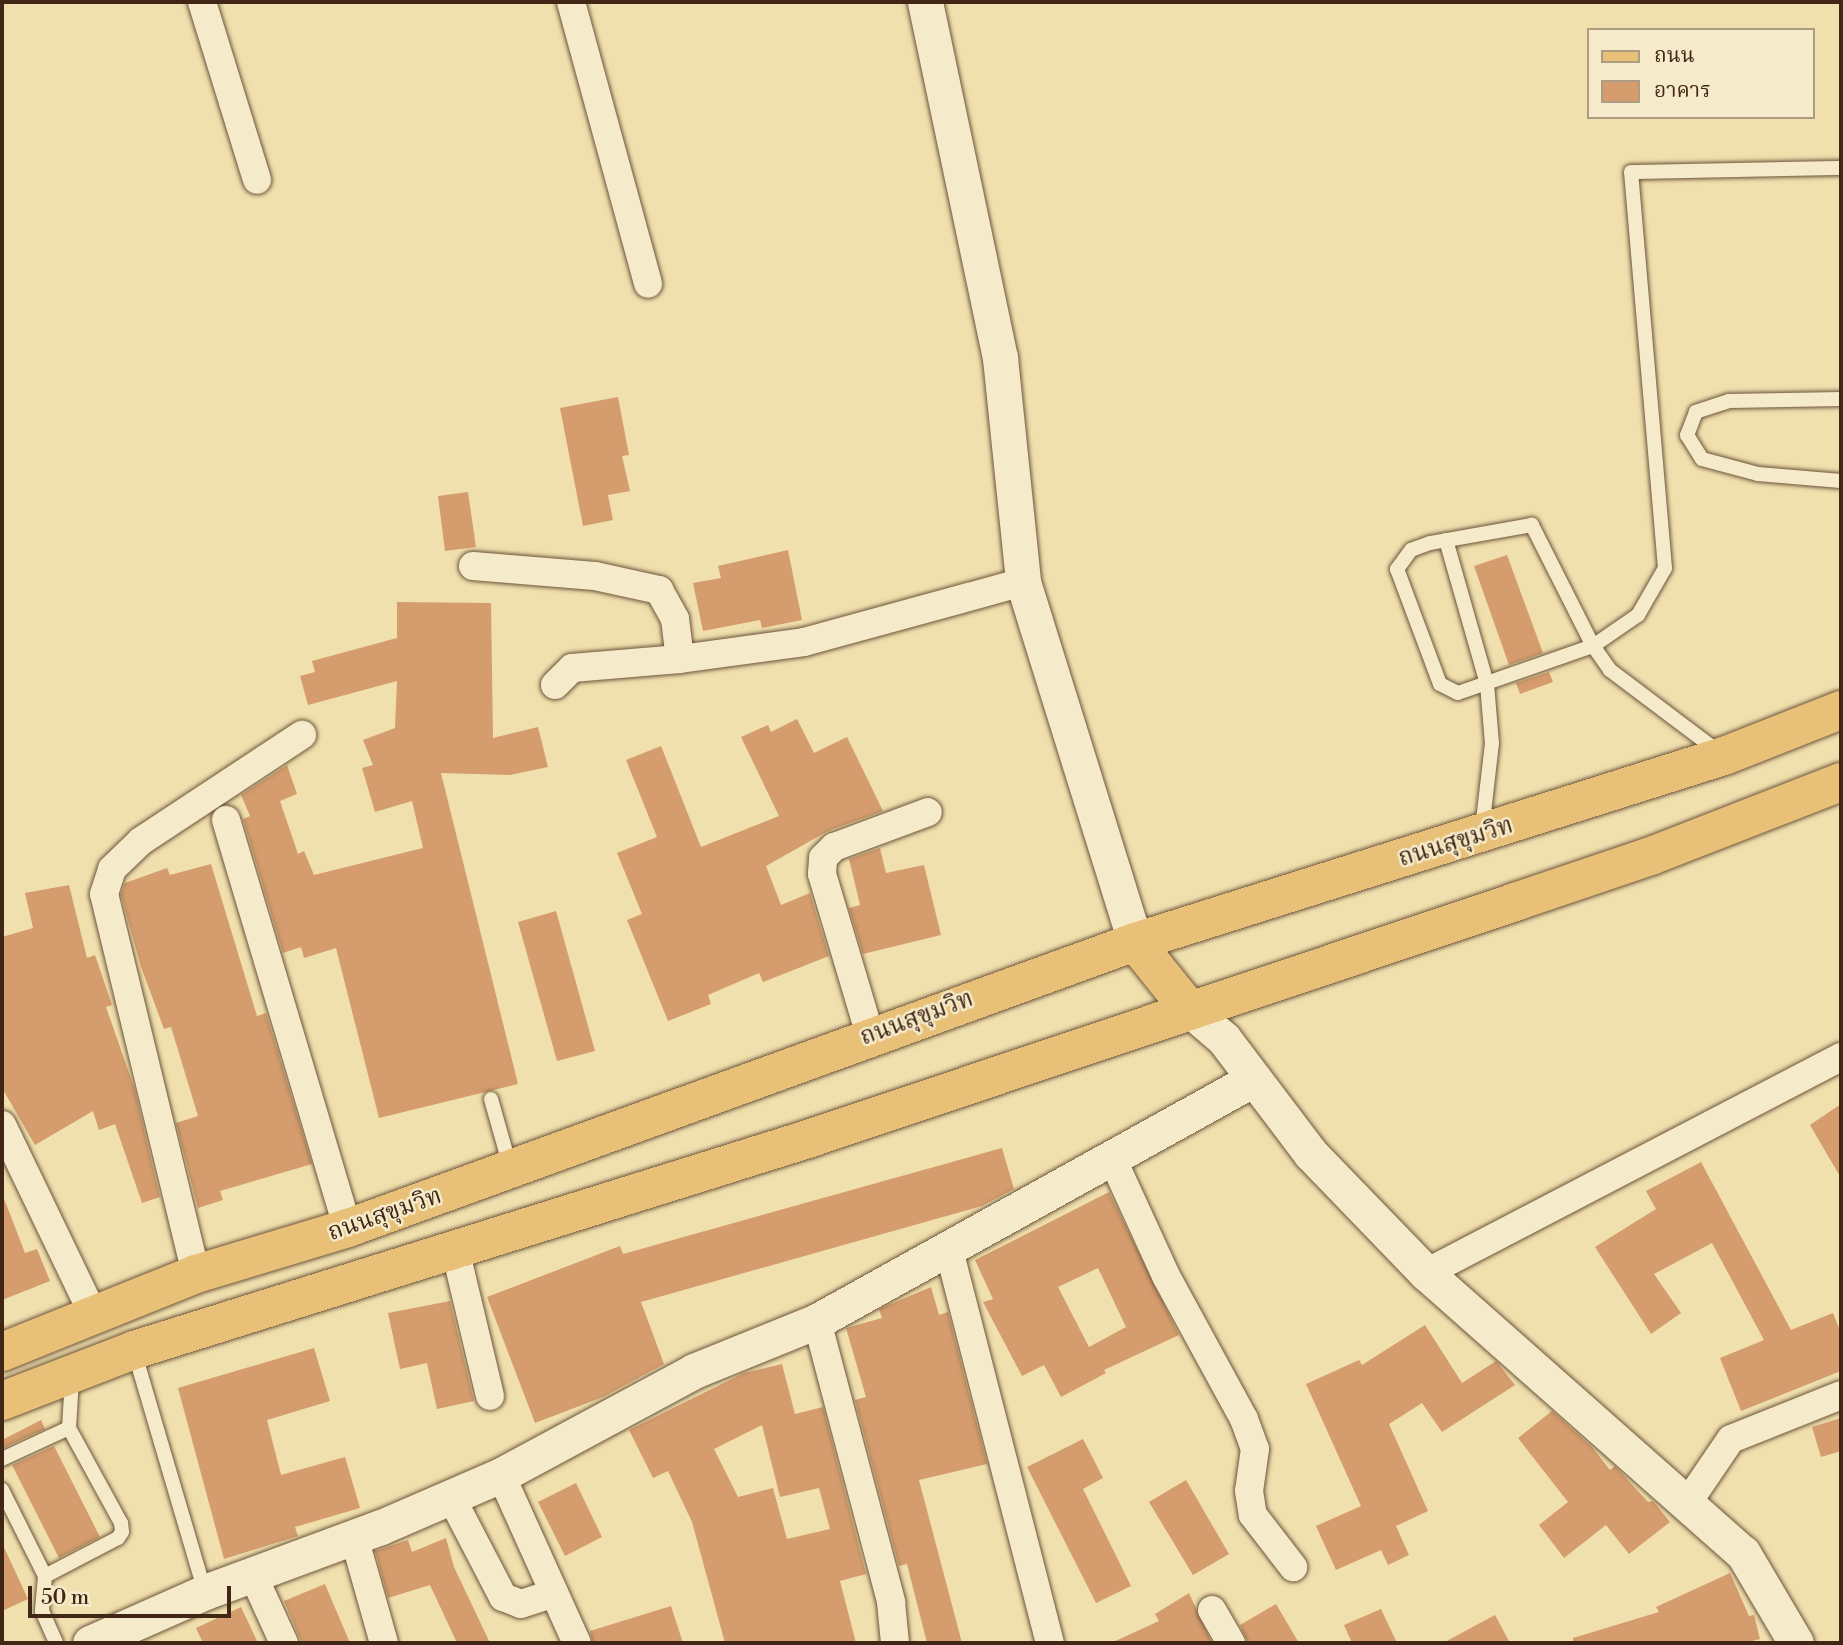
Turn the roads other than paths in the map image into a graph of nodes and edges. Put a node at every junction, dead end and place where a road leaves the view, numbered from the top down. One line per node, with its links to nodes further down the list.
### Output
1 (202, 2): 5 (street)
2 (570, 2): 6 (street)
3 (925, 2): 11 (street)
4 (1841, 168): 12 (lane)
5 (257, 180)
6 (648, 284)
7 (1841, 399): 8 (lane)
8 (1841, 481)
9 (1446, 540): 12 (lane); 14 (lane); 14 (lane)
10 (473, 566): 13 (street)
11 (1023, 582): 13 (street); 23 (street)
12 (1593, 646): 14 (lane); 18 (lane)
13 (680, 659): 15 (street)
14 (1487, 684): 22 (lane)
15 (555, 685)
16 (1841, 710): 18 (main road, ถนนสุขุมวิท)
17 (302, 736): 39 (street)
18 (1724, 756): 22 (main road, ถนนสุขุมวิท)
19 (1841, 782): 24 (main road)
20 (928, 812): 25 (street)
21 (226, 820): 33 (street)
22 (1481, 835): 23 (main road, ถนนสุขุมวิท)
23 (1135, 942): 24 (main road); 25 (main road, ถนนสุขุมวิท)
24 (1188, 1008): 27 (street); 34 (main road)
25 (870, 1035): 31 (main road, ถนนสุขุมวิท)
26 (1841, 1057): 38 (street)
27 (1252, 1080): 30 (street); 38 (street)
28 (491, 1100): 31 (lane)
29 (2, 1125): 36 (street)
30 (1112, 1158): 35 (street); 56 (street)
31 (511, 1171): 33 (main road, ถนนสุขุมวิท)
32 (2, 1172): 36 (street)
33 (348, 1228): 37 (main road, ถนนสุขุมวิท)
34 (455, 1249): 40 (main road); 47 (street)
35 (949, 1250): 42 (street); 68 (street)
36 (62, 1255): 41 (street)
37 (241, 1261): 39 (main road, ถนนสุขุมวิท); 40 (main road)
38 (1426, 1273): 54 (street)
39 (196, 1274): 41 (main road, ถนนสุขุมวิท)
40 (255, 1313): 43 (main road)
41 (93, 1314): 44 (main road, ถนนสุขุมวิท)
42 (817, 1321): 51 (street); 67 (street)
43 (134, 1350): 45 (main road); 59 (lane)
44 (2, 1352)
45 (72, 1374): 48 (main road); 49 (lane)
46 (1841, 1395): 54 (street)
47 (490, 1396)
48 (2, 1401)
49 (69, 1427): 50 (lane); 58 (lane)
50 (2, 1459)
51 (501, 1475): 53 (street); 60 (street)
52 (2, 1490): 58 (lane)
53 (451, 1497): 55 (street); 60 (street)
54 (1688, 1502): 70 (street)
55 (354, 1537): 57 (street); 65 (street)
56 (1293, 1567)
57 (253, 1575): 59 (street); 64 (street)
58 (45, 1576): 63 (lane)
59 (205, 1592): 62 (street)
60 (554, 1593): 66 (street)
61 (1212, 1610): 69 (street)
62 (99, 1642)
63 (56, 1643)
64 (284, 1643)
65 (384, 1643)
66 (577, 1643)
67 (895, 1643)
68 (1050, 1643)
69 (1231, 1643)
70 (1797, 1643)

